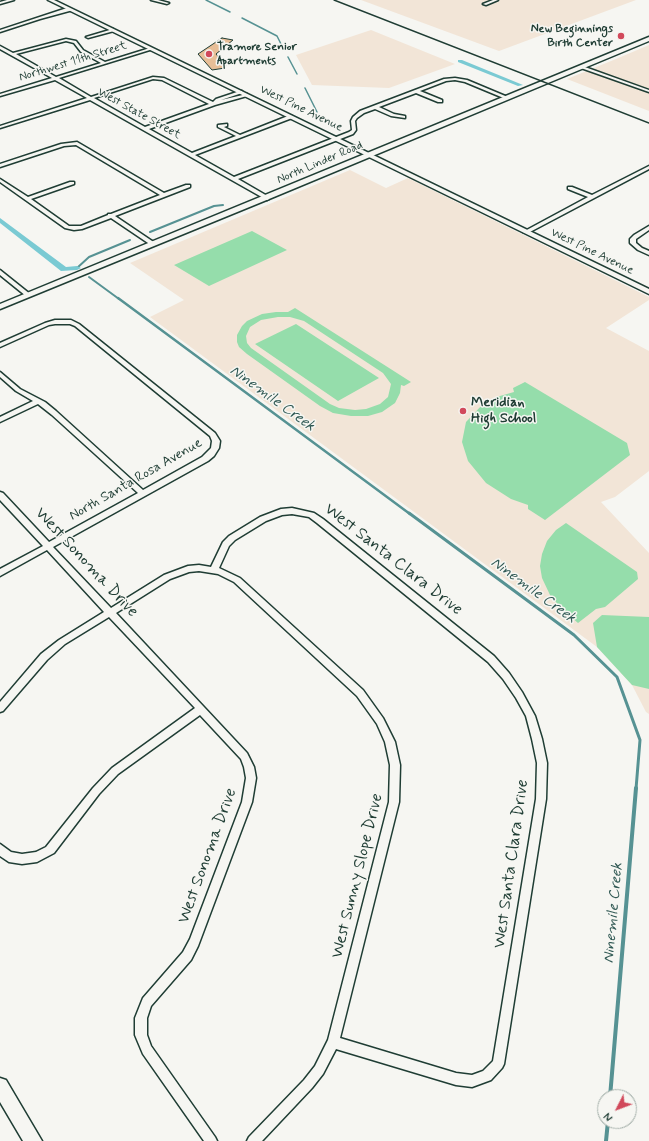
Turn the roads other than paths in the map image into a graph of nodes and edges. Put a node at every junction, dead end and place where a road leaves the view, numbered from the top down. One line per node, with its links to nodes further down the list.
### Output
1 (12, 0): 5 (street)
2 (50, 0): 8 (street, West Pine Avenue)
3 (153, 0): 6 (street)
4 (496, 0): 7 (street)
5 (0, 3)
6 (167, 3)
7 (485, 4)
8 (70, 10): 9 (street, West Pine Avenue); 10 (street)
9 (112, 30): 11 (street); 14 (street, West Pine Avenue)
10 (0, 31)
11 (88, 37)
12 (649, 39): 17 (main road, North Linder Road)
13 (0, 47): 15 (street, West State Street)
14 (151, 49): 16 (street, Northwest 11th Street); 21 (street, West Pine Avenue)
15 (12, 54): 16 (street); 18 (street, West State Street)
16 (105, 63): 18 (street, Northwest 11th Street)
17 (582, 67): 20 (street); 24 (main road, North Linder Road)
18 (54, 78): 22 (street, Northwest 11th Street); 23 (street, West State Street)
19 (416, 91): 24 (street); 25 (street); 27 (street)
20 (649, 91)
21 (243, 93): 26 (street); 28 (street, West Pine Avenue)
22 (0, 95)
23 (89, 98): 26 (street); 31 (street); 32 (street, West State Street)
24 (508, 98): 38 (main road, North Linder Road)
25 (440, 102)
26 (213, 104): 32 (street)
27 (375, 107): 29 (street); 33 (street)
28 (290, 117): 35 (street); 36 (street, West Pine Avenue)
29 (403, 117)
30 (225, 125): 35 (street)
31 (0, 127)
32 (145, 129): 37 (street, West State Street)
33 (354, 130): 34 (street); 36 (street)
34 (360, 131)
35 (240, 137): 37 (street)
36 (336, 139): 38 (street, West Pine Avenue); 41 (street)
37 (192, 155): 41 (street, West State Street)
38 (370, 155): 50 (main road, North Linder Road); 54 (street, West Pine Avenue)
39 (0, 166): 48 (street)
40 (649, 167): 49 (street)
41 (234, 179): 50 (street, West State Street)
42 (0, 180): 44 (street)
43 (72, 183): 51 (street)
44 (7, 185): 46 (street); 51 (street)
45 (188, 186): 48 (street)
46 (0, 187)
47 (570, 188): 49 (street)
48 (163, 195): 52 (street)
49 (592, 197): 54 (street)
50 (268, 198): 55 (main road, North Linder Road)
51 (27, 199): 52 (street)
52 (110, 216): 55 (street)
53 (649, 228): 56 (street)
54 (526, 232): 58 (street, West Pine Avenue)
55 (153, 244): 59 (main road, North Linder Road)
56 (649, 253)
57 (0, 272): 59 (street)
58 (649, 292)
59 (28, 295): 60 (main road, North Linder Road)
60 (0, 307)
61 (0, 345): 65 (street, North Santa Rosa Avenue)
62 (0, 374): 63 (street)
63 (38, 401): 64 (street); 65 (street)
64 (0, 420)
65 (142, 494): 67 (street, North Santa Rosa Avenue)
66 (0, 495): 67 (street, West Sonoma Drive)
67 (48, 546): 69 (street, North Santa Rosa Avenue); 70 (street, West Sonoma Drive)
68 (214, 569): 70 (street); 74 (street, West Sunny Slope Drive); 74 (street, West Santa Clara Drive)
69 (0, 573)
70 (110, 612): 71 (street); 72 (street, West Sonoma Drive)
71 (0, 708)
72 (202, 709): 73 (street); 77 (street, West Sonoma Drive)
73 (0, 849)
74 (333, 1042): 78 (street, West Sunny Slope Drive)
75 (0, 1086): 76 (main road)
76 (33, 1141)
77 (211, 1141)
78 (253, 1141)

